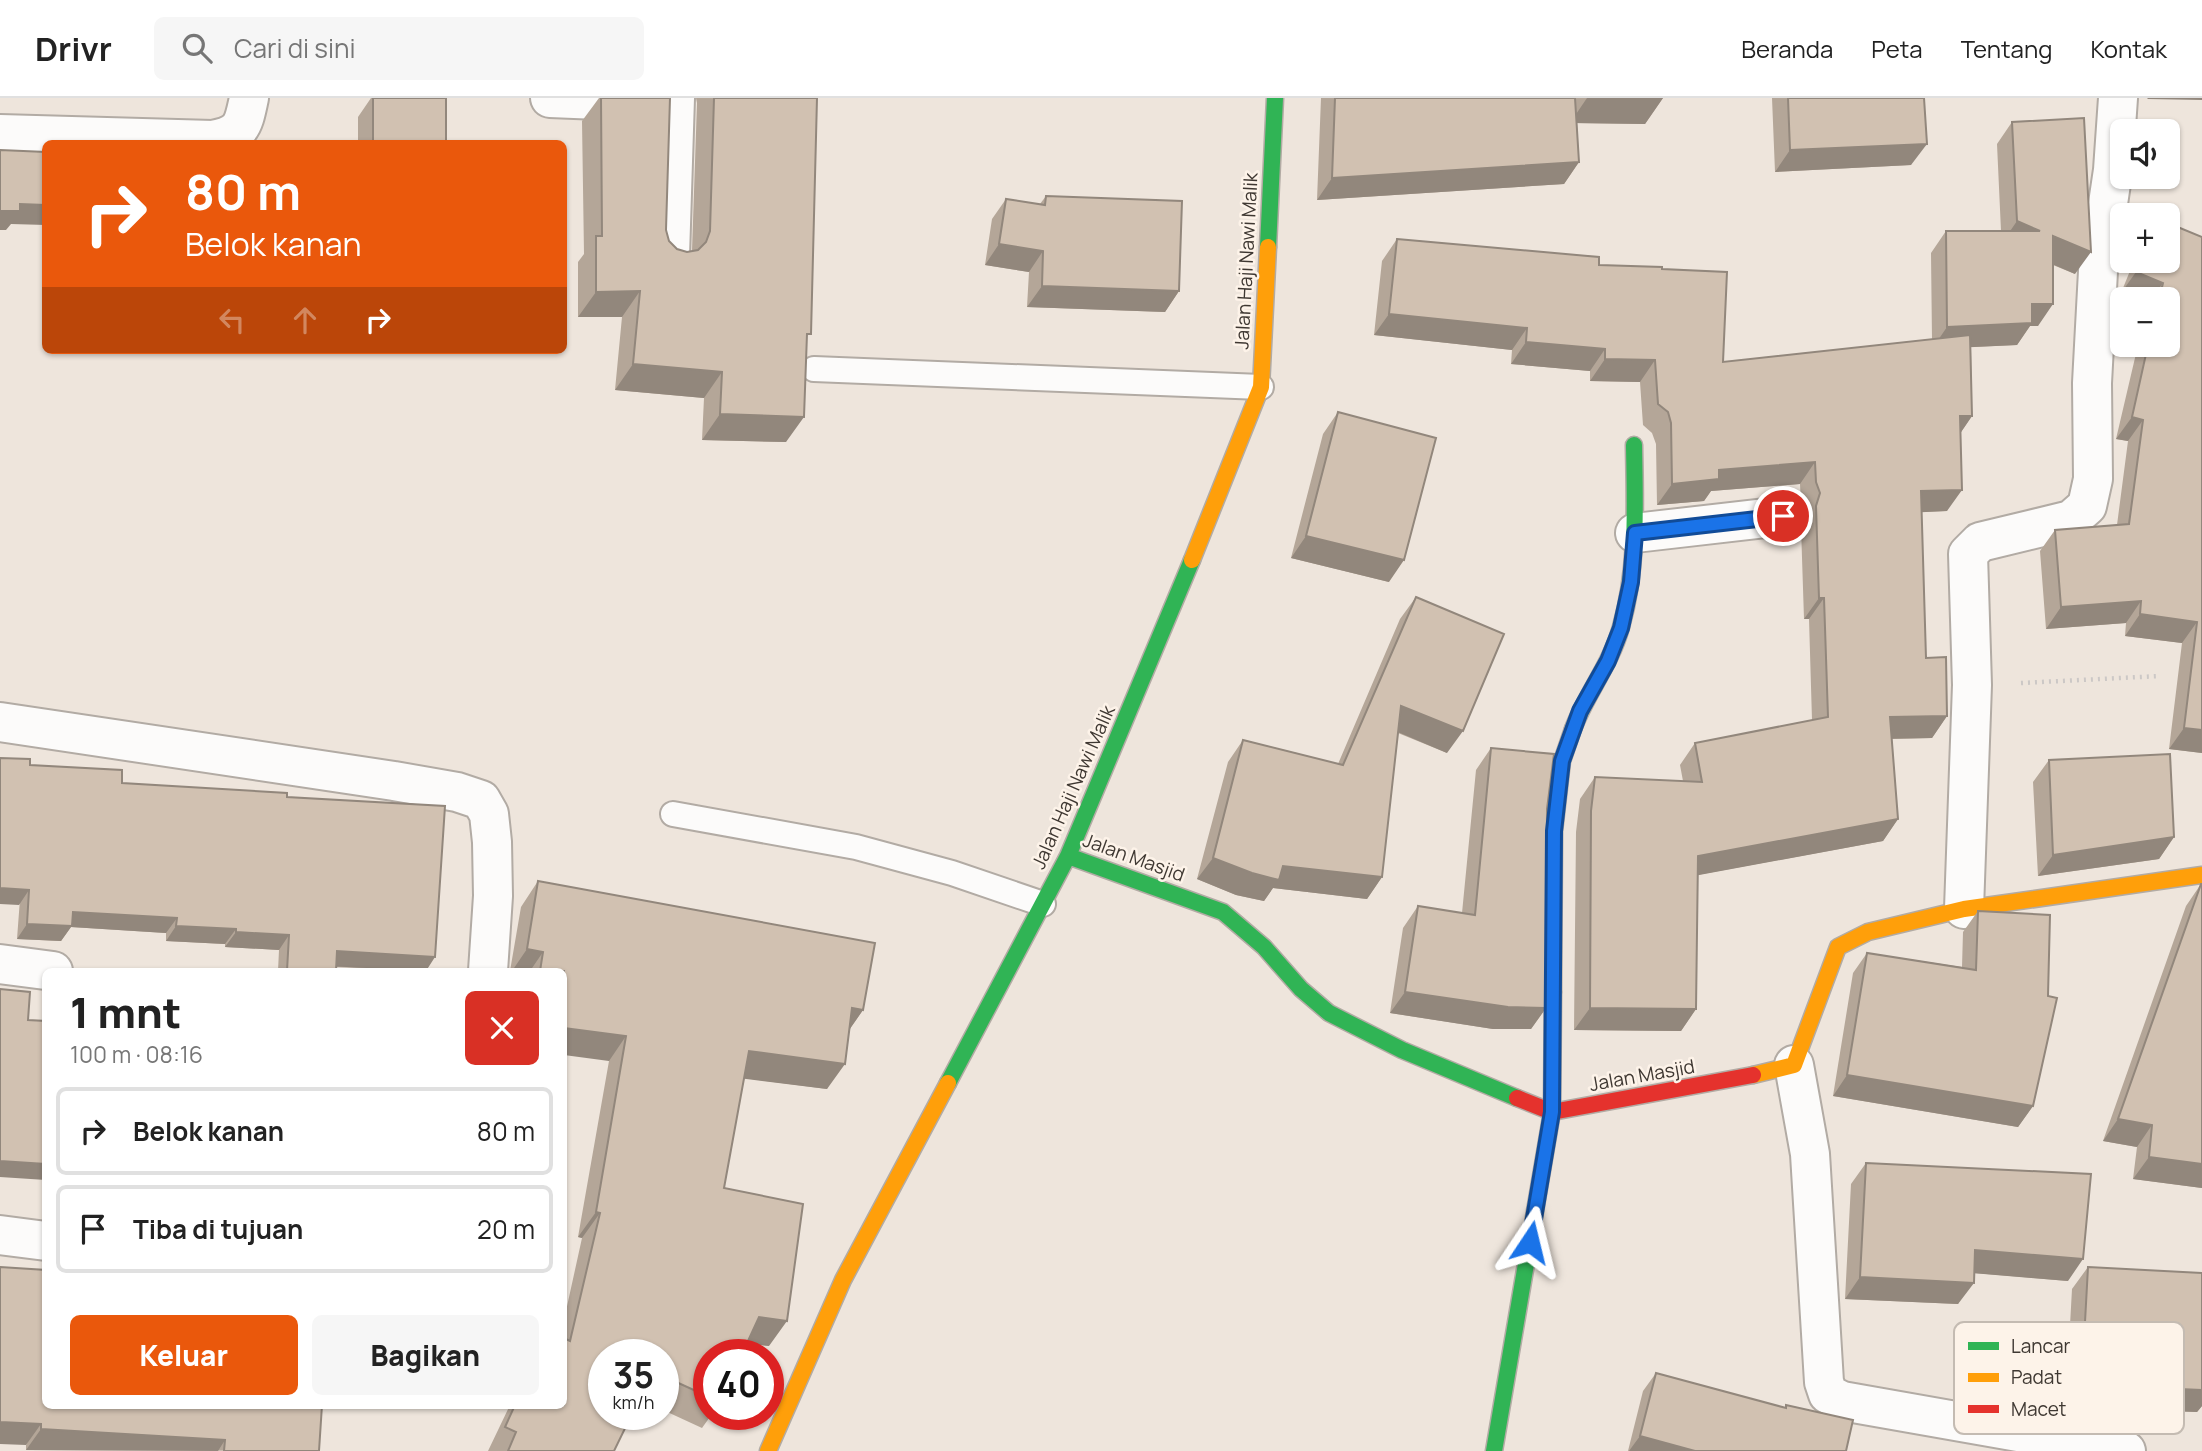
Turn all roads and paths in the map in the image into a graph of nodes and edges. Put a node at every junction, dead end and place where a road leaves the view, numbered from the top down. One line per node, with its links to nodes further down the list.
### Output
1 (249, 98): 6 (street)
2 (550, 98): 5 (street)
3 (1275, 98): 9 (street, Jalan Haji Nawi Malik)
4 (2118, 98): 14 (street)
5 (675, 100): 7 (street)
6 (0, 134)
7 (670, 256)
8 (814, 369): 9 (lane)
9 (1261, 387): 17 (street, Jalan Haji Nawi Malik)
10 (1633, 445): 12 (street)
11 (1783, 516): 12 (street)
12 (1635, 533): 25 (street)
13 (2160, 676): 14 (path)
14 (1972, 685): 20 (street)
15 (0, 722): 22 (street)
16 (673, 814): 19 (lane)
17 (1068, 856): 19 (street, Jalan Haji Nawi Malik); 25 (street, Jalan Masjid)
18 (2202, 874): 20 (street)
19 (1043, 904): 30 (street, Jalan Haji Nawi Malik)
20 (1964, 909): 24 (street)
21 (0, 964): 23 (street)
22 (488, 968)
23 (42, 970)
24 (1794, 1065): 25 (street, Jalan Masjid); 28 (street)
25 (1552, 1112): 31 (street)
26 (0, 1235): 27 (street)
27 (42, 1240)
28 (1954, 1421)
29 (2029, 1434): 32 (street)
30 (768, 1451)
31 (1494, 1451)
32 (2126, 1451)

